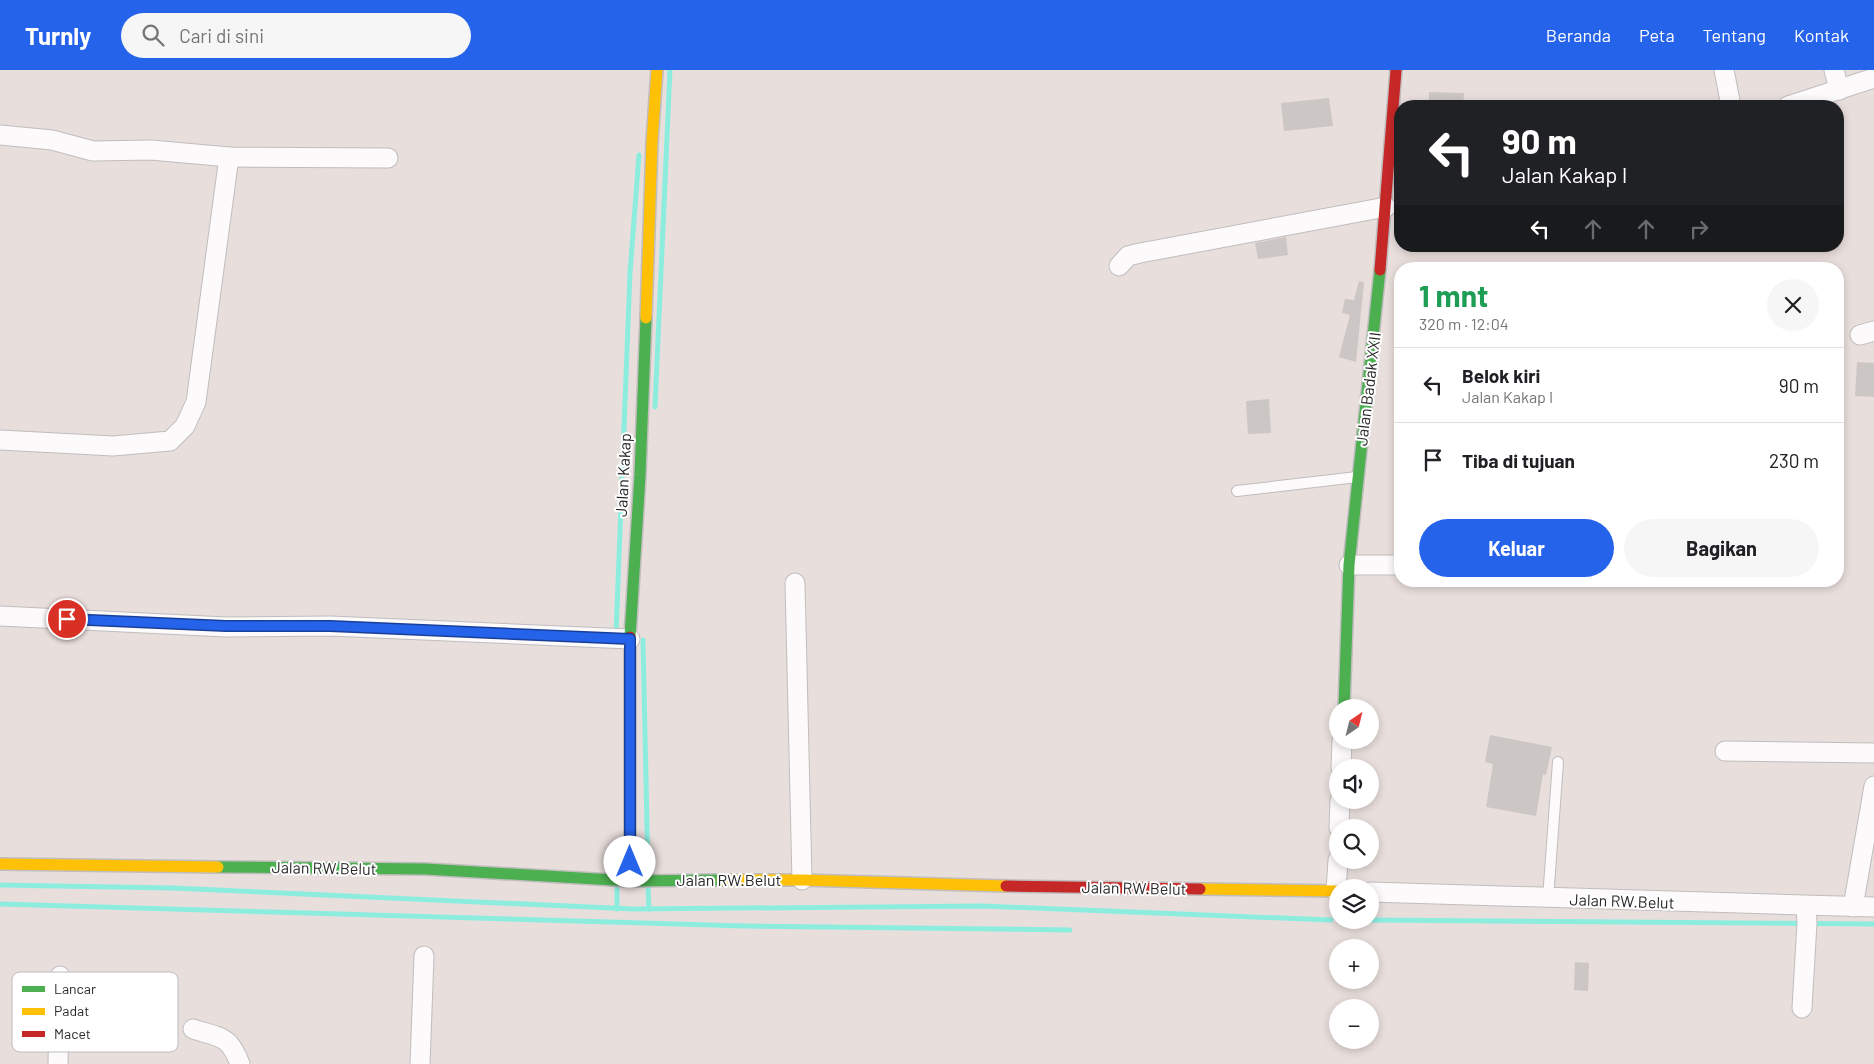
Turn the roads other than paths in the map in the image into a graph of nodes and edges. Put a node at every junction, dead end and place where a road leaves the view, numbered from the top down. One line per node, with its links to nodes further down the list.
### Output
1 (657, 70): 21 (street, Jalan Kakap)
2 (1396, 70): 12 (street, Jalan Badak XXII)
3 (1724, 70): 7 (street)
4 (1834, 70): 6 (street)
5 (1874, 78): 6 (street)
6 (1839, 90): 8 (street)
7 (1730, 100)
8 (1807, 100)
9 (0, 135): 10 (street)
10 (229, 157): 11 (street); 14 (street)
11 (388, 158)
12 (1386, 207): 13 (street); 15 (street, Jalan Badak XXII)
13 (1119, 266)
14 (0, 440)
15 (1358, 477): 16 (lane); 17 (street, Jalan Badak XXII)
16 (1238, 491)
17 (1349, 565): 18 (street); 22 (street, Jalan Badak XXII)
18 (1394, 565)
19 (795, 583): 28 (street)
20 (0, 616): 21 (street)
21 (630, 639): 29 (street, Jalan Kakap)
22 (1344, 699)
23 (1725, 751): 24 (street)
24 (1874, 753)
25 (1558, 762): 32 (lane)
26 (1874, 786): 34 (street)
27 (0, 864): 29 (street, Jalan RW.Belut)
28 (802, 880): 29 (street, Jalan RW.Belut); 30 (street, Jalan RW.Belut)
29 (630, 881)
30 (1329, 891)
31 (1379, 892): 32 (street, Jalan RW.Belut)
32 (1548, 899): 33 (street, Jalan RW.Belut)
33 (1806, 906): 34 (street, Jalan RW.Belut); 37 (street)
34 (1853, 907): 35 (street, Jalan RW.Belut)
35 (1874, 907)
36 (424, 956): 40 (street)
37 (1802, 1008)
38 (193, 1029): 39 (street)
39 (240, 1064)
40 (420, 1064)

